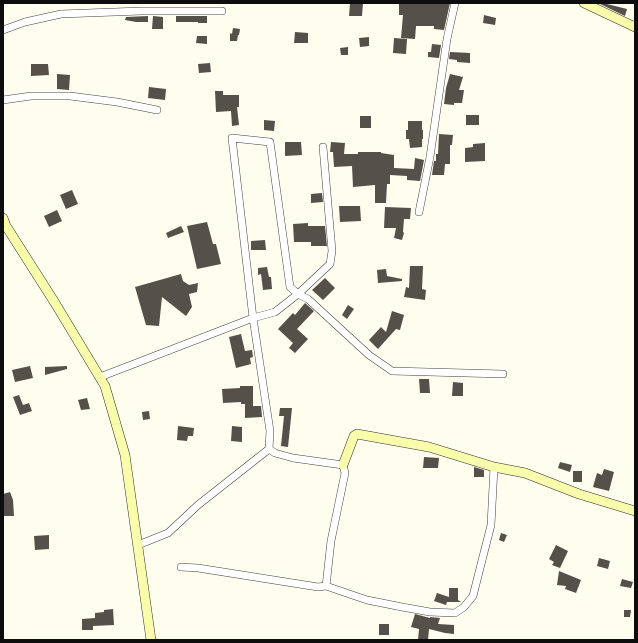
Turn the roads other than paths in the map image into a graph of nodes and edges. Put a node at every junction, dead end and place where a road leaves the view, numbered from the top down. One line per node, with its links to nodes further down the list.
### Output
1 (455, 3): 9 (street)
2 (584, 3): 4 (street)
3 (222, 11): 5 (street)
4 (635, 27)
5 (3, 30)
6 (3, 100): 7 (street)
7 (157, 110)
8 (323, 147): 11 (street)
9 (419, 212)
10 (3, 218): 14 (street)
11 (298, 294): 12 (street); 12 (street); 13 (street)
12 (253, 318): 14 (street); 15 (street)
13 (503, 374)
14 (100, 377): 19 (street)
15 (269, 449): 16 (street); 19 (street)
16 (342, 465): 17 (street); 21 (street)
17 (494, 467): 18 (street); 21 (street)
18 (635, 511)
19 (138, 544): 22 (street)
20 (181, 567): 21 (street)
21 (326, 586)
22 (151, 640)

